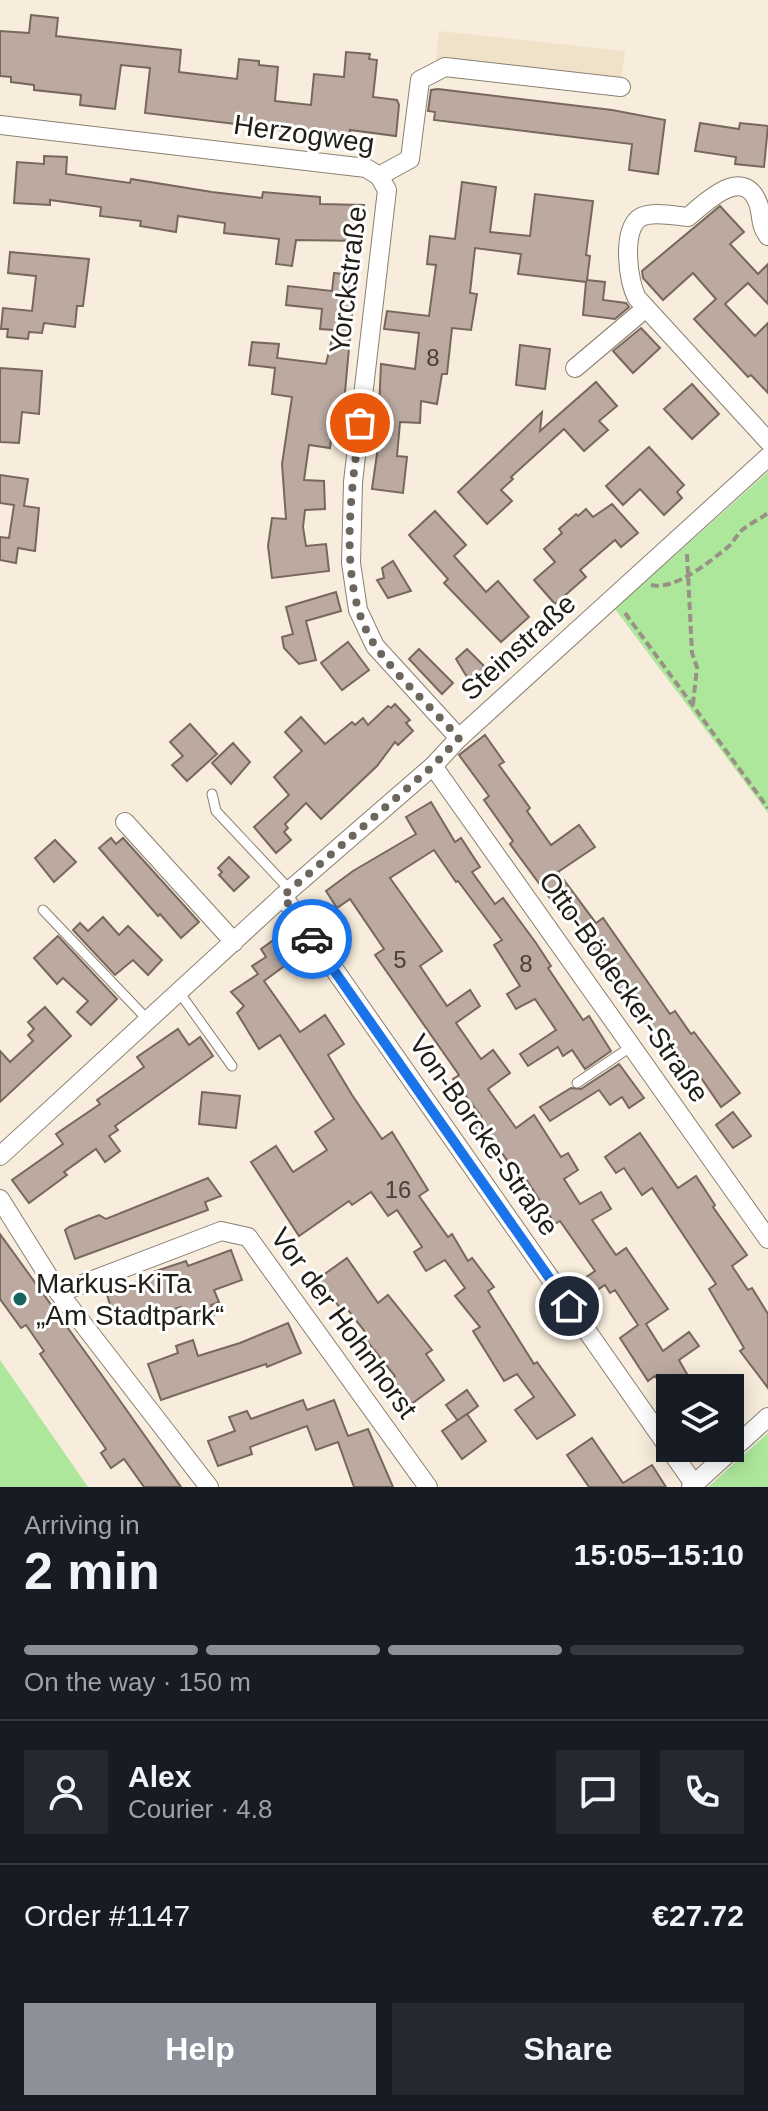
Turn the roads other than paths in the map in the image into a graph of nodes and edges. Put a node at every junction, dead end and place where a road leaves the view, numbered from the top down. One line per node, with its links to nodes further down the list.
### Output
1 (621, 87): 3 (street, Herzogweg)
2 (0, 125): 3 (street, Herzogweg)
3 (379, 176): 9 (street, Yorckstraße)
4 (768, 236): 5 (street)
5 (646, 308): 6 (street); 7 (street)
6 (575, 368)
7 (768, 441)
8 (768, 457): 9 (street, Steinstraße)
9 (459, 738): 10 (street, Steinstraße)
10 (433, 766): 13 (street, Steinstraße); 18 (street, Otto-Bödecker-Straße)
11 (212, 794): 13 (lane)
12 (125, 822): 15 (street)
13 (286, 893): 15 (street, Steinstraße); 26 (street, Von-Borcke-Straße)
14 (43, 910): 17 (lane)
15 (234, 942): 16 (street, Steinstraße)
16 (179, 992): 17 (street, Steinstraße); 19 (lane)
17 (148, 1020): 21 (street, Steinstraße)
18 (632, 1046): 20 (lane); 23 (street, Otto-Bödecker-Straße)
19 (232, 1066)
20 (577, 1083)
21 (0, 1156)
22 (0, 1199): 24 (street)
23 (768, 1239)
24 (59, 1293): 27 (street); 28 (street, Vor der Hohnhorst)
25 (768, 1417): 26 (street)
26 (692, 1486)
27 (209, 1487)
28 (428, 1487)

